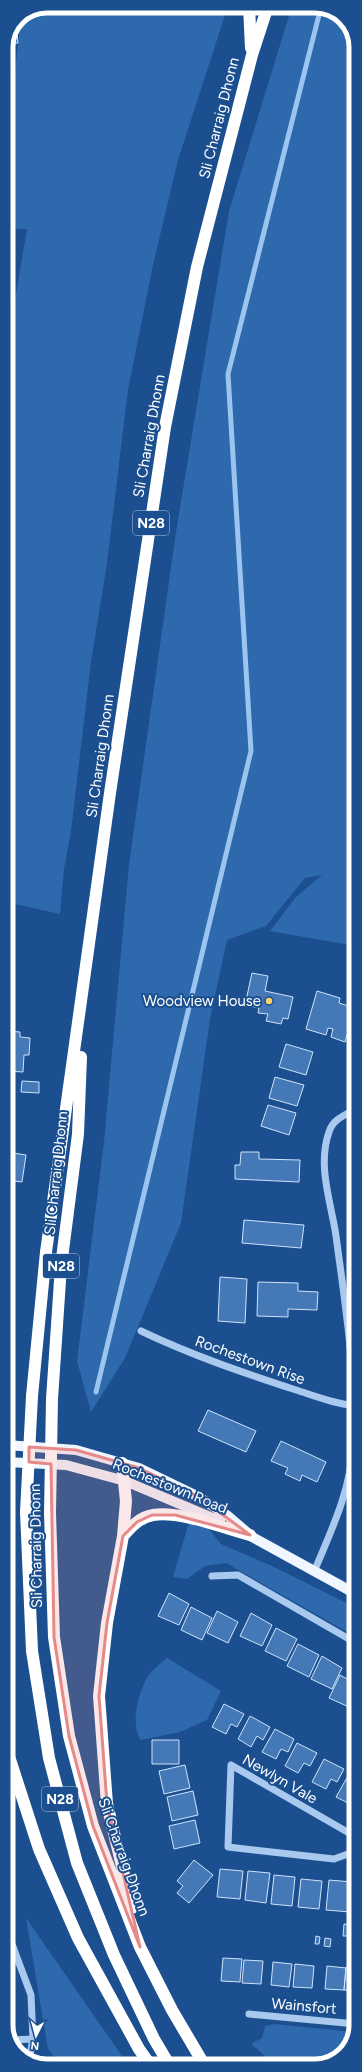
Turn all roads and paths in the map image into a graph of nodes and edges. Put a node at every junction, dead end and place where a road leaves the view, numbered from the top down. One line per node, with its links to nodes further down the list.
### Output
1 (249, 13): 3 (highway)
2 (266, 13): 3 (highway, Sli Charraig Dhonn / N28)
3 (252, 55): 4 (highway, Sli Charraig Dhonn / N28)
4 (83, 997): 24 (highway, Sli Charraig Dhonn / N28, bridge); 31 (highway, Sli Charraig Dhonn / N28, bridge)
5 (349, 1112): 7 (street)
6 (141, 1331): 8 (street, Rochestown Rise)
7 (349, 1338)
8 (349, 1404)
9 (13, 1446): 11 (main road, Rochestown Road)
10 (13, 1462): 13 (main road, Rochestown Road)
11 (122, 1463): 13 (highway); 14 (main road, Rochestown Road)
12 (349, 1469): 16 (street)
13 (125, 1481): 14 (main road, Rochestown Road); 15 (highway)
14 (250, 1535): 15 (highway); 16 (main road, Rochestown Road)
15 (123, 1536): 24 (highway)
16 (314, 1572): 18 (main road, Rochestown Road)
17 (212, 1576): 19 (street)
18 (349, 1590)
19 (349, 1639)
20 (13, 1769): 30 (highway)
21 (349, 1833): 22 (street, Newlyn Vale)
22 (349, 1853)
23 (13, 1947): 27 (street)
24 (140, 1947): 32 (highway, Sli Charraig Dhonn / N28)
25 (249, 2014): 26 (street, Wainsfort)
26 (349, 2023)
27 (33, 2039): 28 (street); 29 (street)
28 (17, 2040)
29 (30, 2054)
30 (146, 2059)
31 (166, 2059)
32 (201, 2059)

